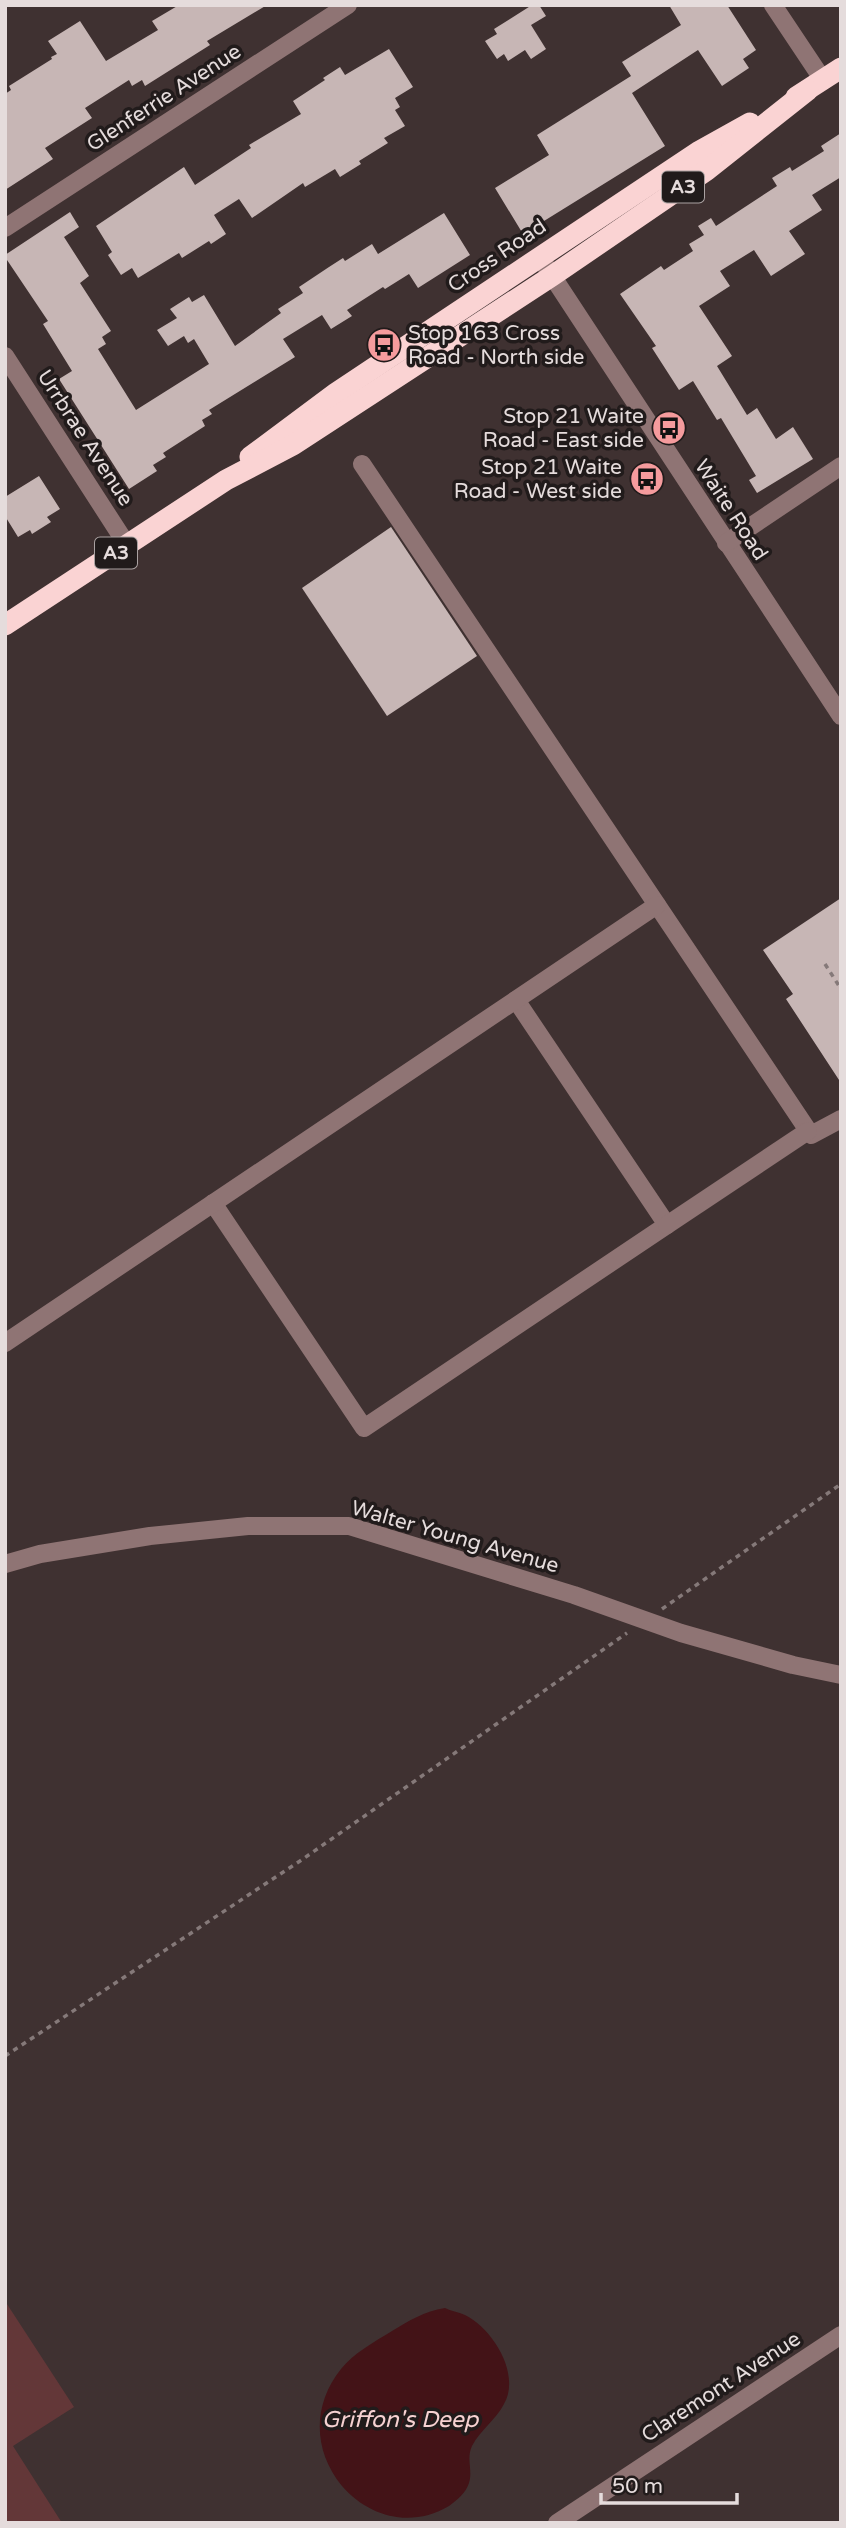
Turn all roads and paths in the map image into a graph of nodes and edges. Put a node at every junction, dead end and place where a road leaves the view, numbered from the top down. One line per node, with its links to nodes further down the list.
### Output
1 (348, 5): 4 (street, Glenferrie Avenue)
2 (773, 5): 3 (street)
3 (824, 79): 5 (highway, Cross Road / A3); 6 (highway, Cross Road / A3)
4 (5, 228)
5 (540, 257): 6 (street, Waite Road); 10 (highway, Cross Road / A3)
6 (552, 276): 10 (highway, Cross Road / A3); 11 (street, Waite Road)
7 (5, 356): 12 (street, Urrbrae Avenue)
8 (362, 464): 15 (street)
9 (841, 466): 11 (street)
10 (226, 480): 12 (highway, Cross Road / A3)
11 (726, 543): 14 (street, Waite Road)
12 (127, 545): 13 (highway, Cross Road / A3)
13 (5, 625)
14 (841, 716)
15 (657, 905): 18 (street); 20 (street)
16 (825, 964): 17 (path)
17 (841, 989)
18 (516, 1000): 21 (street); 22 (street)
19 (841, 1119): 20 (street)
20 (808, 1131): 22 (street)
21 (213, 1203): 22 (street); 23 (street)
22 (667, 1225)
23 (5, 1343)
24 (841, 1484): 26 (path)
25 (5, 1563): 26 (street, Walter Young Avenue)
26 (645, 1620): 27 (street, Walter Young Avenue); 28 (path)
27 (841, 1675)
28 (5, 2056)
29 (841, 2335): 30 (street, Claremont Avenue)
30 (556, 2523)

